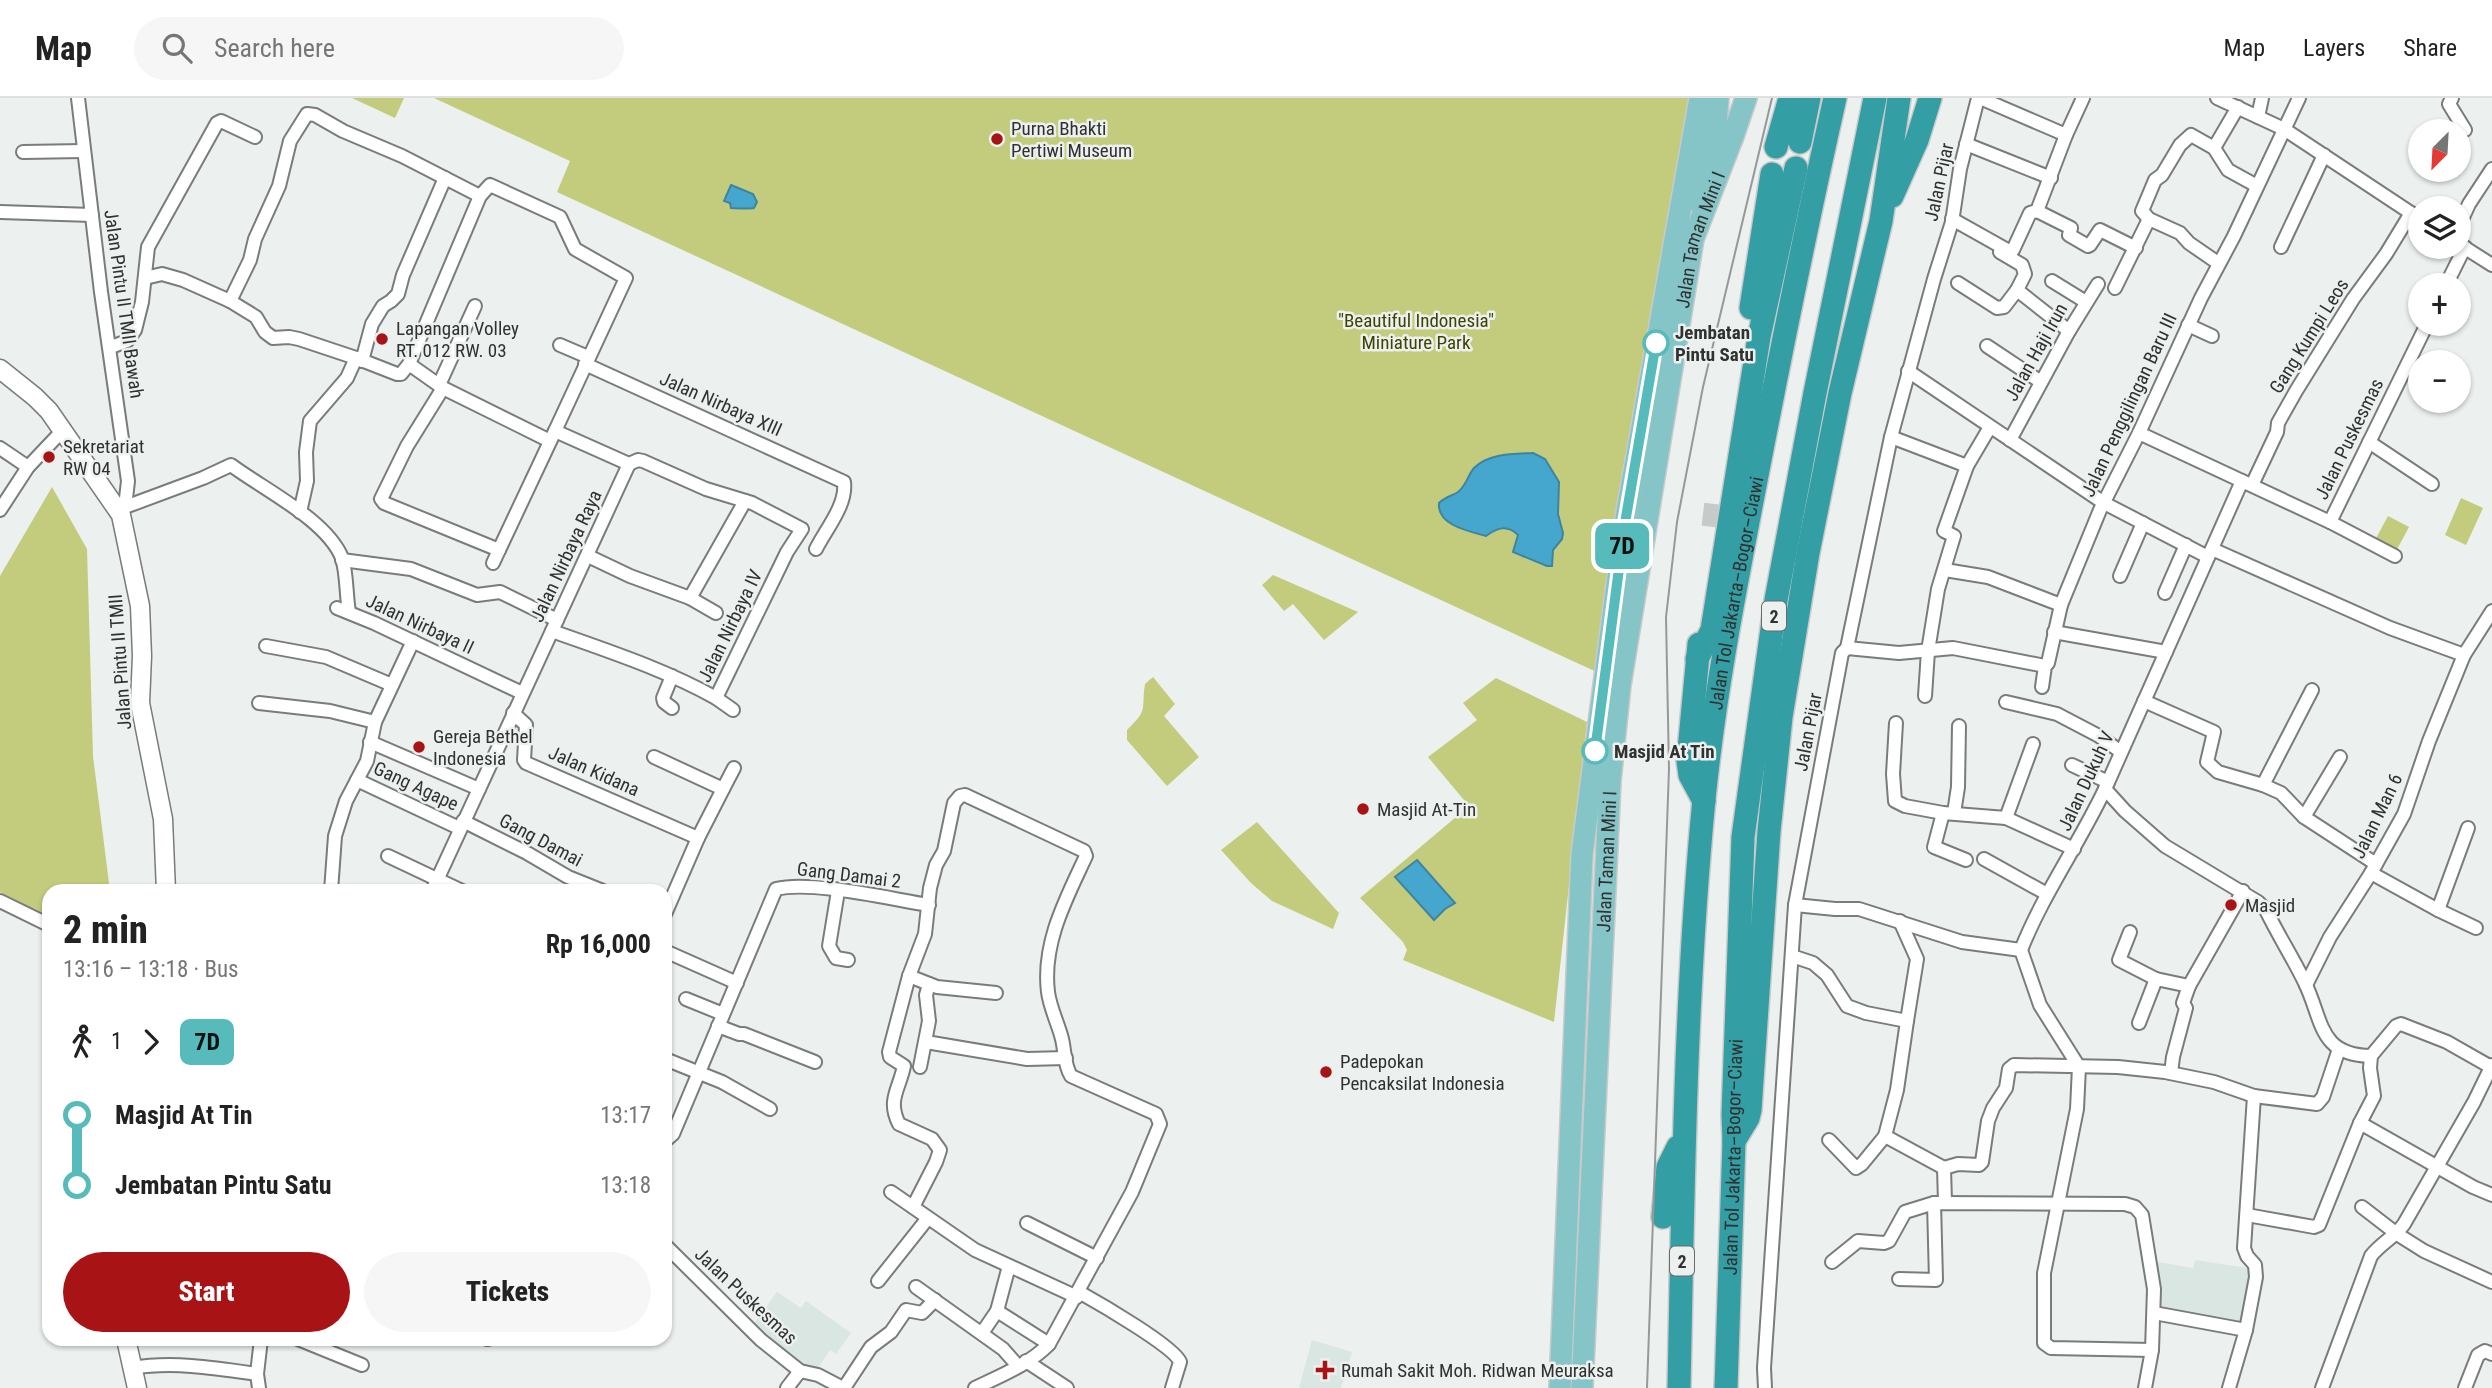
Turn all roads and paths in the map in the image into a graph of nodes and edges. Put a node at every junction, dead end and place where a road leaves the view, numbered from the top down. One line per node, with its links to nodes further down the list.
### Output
1 (78, 98): 27 (street, Jalan Pintu II TMII Bawah)
2 (1700, 98): 258 (main road, Jalan Taman Mini I)
3 (1718, 98): 46 (main road)
4 (1746, 98): 46 (main road, Jalan Taman Mini I)
5 (1790, 98): 25 (highway)
6 (1809, 98): 23 (highway)
7 (1835, 98): 150 (highway, Jalan Tol Jakarta–Bogor–Ciawi / 2)
8 (1875, 98): 212 (highway, Jalan Tol Jakarta–Bogor–Ciawi / 2)
9 (1899, 98): 43 (highway)
10 (1930, 98): 43 (highway)
11 (1979, 98): 21 (street); 24 (street, Jalan Pijar)
12 (2085, 98): 21 (street)
13 (2217, 98): 17 (street)
14 (2262, 98): 18 (street)
15 (2299, 98): 20 (street, Jalan Penggilingan Baru III)
16 (2452, 98): 19 (street)
17 (2238, 107): 18 (street); 26 (street)
18 (2258, 117): 20 (street)
19 (2458, 119)
20 (2284, 129): 29 (street); 35 (street, Jalan Penggilingan Baru III)
21 (2066, 135): 34 (street)
22 (256, 137): 52 (street)
23 (1800, 142)
24 (1966, 145): 34 (street); 44 (street, Jalan Pijar)
25 (1776, 147)
26 (2214, 148): 35 (street); 42 (street)
27 (83, 151): 28 (street); 41 (street, Jalan Pintu II TMII Bawah)
28 (23, 152)
29 (2324, 155): 39 (street); 47 (street)
30 (1796, 168): 120 (highway)
31 (2492, 169): 37 (street)
32 (1772, 174): 88 (highway)
33 (445, 178): 36 (street); 58 (street); 68 (street)
34 (2051, 178): 38 (street)
35 (2257, 186): 50 (street, Jalan Penggilingan Baru III)
36 (480, 196): 69 (street); 70 (street)
37 (2471, 201)
38 (2036, 211): 44 (street); 48 (street)
39 (2408, 211)
40 (0, 212): 41 (street)
41 (92, 215): 67 (street, Jalan Pintu II TMII Bawah)
42 (2149, 219): 48 (street); 50 (street)
43 (1881, 221): 212 (highway)
44 (1952, 221): 57 (street); 72 (street, Jalan Pijar)
45 (2408, 227): 86 (street, Gang Kumpi Leos)
46 (1693, 239): 259 (main road, Jalan Taman Mini I)
47 (2281, 247)
48 (2136, 248): 56 (street)
49 (2471, 251): 51 (street)
50 (2218, 263): 61 (street, Jalan Penggilingan Baru III)
51 (2492, 265)
52 (145, 278): 58 (street); 67 (street)
53 (2052, 281): 59 (street)
54 (1958, 283): 57 (street)
55 (2098, 284): 59 (street, Jalan Haji Irun)
56 (2115, 288)
57 (2017, 290): 62 (street)
58 (230, 301): 68 (street)
59 (2086, 302): 62 (street, Jalan Haji Irun)
60 (475, 306): 74 (street)
61 (2188, 325): 63 (street); 77 (street, Jalan Penggilingan Baru III)
62 (2069, 331): 73 (street, Jalan Haji Irun)
63 (2212, 336)
64 (2421, 336): 81 (street, Jalan Puskesmas)
65 (559, 345): 69 (street, Jalan Nirbaya XIII)
66 (1987, 346): 73 (street)
67 (111, 347): 92 (street, Jalan Pintu II TMII Bawah)
68 (359, 359): 70 (street); 93 (street)
69 (587, 360): 78 (street); 98 (street, Jalan Nirbaya XIII)
70 (409, 365): 74 (street)
71 (0, 369): 76 (street)
72 (1908, 371): 75 (street); 79 (street, Jalan Pijar)
73 (2041, 382): 80 (street, Jalan Haji Irun)
74 (441, 387): 78 (street); 99 (street)
75 (1990, 427): 80 (street); 84 (street)
76 (64, 430): 85 (street); 92 (street)
77 (2139, 433): 86 (street); 90 (street, Jalan Penggilingan Baru III)
78 (553, 436): 83 (street); 99 (street)
79 (1891, 436): 84 (street); 116 (street, Jalan Pijar)
80 (2010, 440): 90 (street)
81 (2369, 442): 87 (street); 94 (street, Jalan Puskesmas)
82 (0, 448): 85 (street)
83 (629, 464): 89 (street); 101 (street, Jalan Nirbaya Raya)
84 (1967, 466): 105 (street)
85 (29, 467): 91 (street)
86 (2247, 483): 94 (street, Jalan Puskesmas); 100 (street, Jalan Dukuh V)
87 (2432, 484)
88 (1717, 494)
89 (745, 501): 108 (street); 128 (street, Jalan Nirbaya IV)
90 (2104, 503): 95 (street); 109 (street, Jalan Penggilingan Baru III)
91 (0, 510)
92 (123, 511): 93 (street); 162 (street, Jalan Pintu II TMII)
93 (300, 513): 103 (street)
94 (2330, 522): 102 (street)
95 (2143, 523): 97 (street); 106 (street)
96 (1713, 527): 120 (highway)
97 (2186, 545): 100 (street); 107 (street)
98 (816, 549)
99 (499, 550): 104 (street)
100 (2210, 553): 118 (street, Jalan Dukuh V); 119 (street)
101 (588, 556): 108 (street); 112 (street, Jalan Nirbaya Raya)
102 (2395, 556)
103 (342, 560): 112 (street, Jalan Nirbaya IV); 114 (street, Jalan Nirbaya II)
104 (493, 563)
105 (1945, 570): 109 (street); 117 (street)
106 (2120, 576)
107 (2165, 593)
108 (690, 598): 111 (street)
109 (2061, 606): 113 (street, Jalan Penggilingan Baru III)
110 (2492, 611): 119 (street, Jalan Man 6)
111 (716, 613)
112 (555, 626): 122 (street, Jalan Nirbaya IV); 126 (street, Jalan Nirbaya Raya)
113 (2054, 632): 118 (street); 121 (street, Jalan Penggilingan Baru III)
114 (413, 641): 123 (street, Gang Agape); 126 (street, Jalan Nirbaya II)
115 (266, 646): 123 (street)
116 (1847, 648): 117 (street); 173 (street, Jalan Pijar)
117 (1928, 651): 121 (street); 127 (street)
118 (2166, 652): 129 (street, Jalan Dukuh V)
119 (2464, 655): 161 (street, Jalan Man 6)
120 (1697, 659): 150 (highway)
121 (2045, 666): 124 (street, Jalan Penggilingan Baru III)
122 (672, 676): 128 (street, Jalan Nirbaya IV); 132 (street)
123 (392, 685): 135 (street, Gang Agape)
124 (2042, 687)
125 (2312, 690): 146 (street)
126 (522, 694): 134 (street, Jalan Nirbaya Raya)
127 (1925, 696)
128 (716, 698): 133 (street)
129 (2144, 701): 140 (street, Jalan Dukuh V); 146 (street)
130 (2006, 702): 140 (street)
131 (259, 703): 135 (street)
132 (672, 708)
133 (733, 710)
134 (513, 713): 148 (street, Jalan Nirbaya Raya); 156 (street, Jalan Kidana)
135 (375, 722): 138 (street, Gang Agape)
136 (1896, 723): 151 (street)
137 (1959, 726): 151 (street)
138 (370, 742): 145 (street, Gang Agape); 148 (street)
139 (2033, 744): 153 (street)
140 (2121, 752): 147 (street, Jalan Dukuh V)
141 (654, 757): 149 (street)
142 (2340, 757): 152 (street)
143 (2072, 765): 147 (street)
144 (734, 768): 149 (street)
145 (357, 780): 154 (street, Gang Agape); 163 (street, Gang Agape)
146 (2263, 785): 152 (street)
147 (2106, 786): 157 (street, Jalan Dukuh V); 168 (street)
148 (479, 789): 154 (street, Jalan Nirbaya Raya)
149 (723, 789): 156 (street)
150 (1704, 801): 209 (highway, Jalan Tol Jakarta–Bogor–Ciawi / 2)
151 (1949, 813): 153 (street); 160 (street)
152 (2304, 817): 161 (street)
153 (2006, 818): 157 (street)
154 (461, 824): 165 (street, Jalan Nirbaya Raya); 166 (street, Gang Damai)
155 (2468, 828): 174 (street)
156 (698, 838): 170 (street)
157 (2074, 849): 169 (street, Jalan Dukuh V)
158 (388, 856): 164 (street)
159 (1984, 859): 169 (street)
160 (1966, 860)
161 (2373, 868): 174 (street); 187 (street, Jalan Man 6)
162 (166, 884)
163 (332, 884)
164 (433, 884)
165 (435, 884)
166 (586, 884)
167 (838, 891): 172 (street, Gang Damai 2); 182 (street); 185 (street, Gang Damai 2)
168 (2243, 891): 187 (street); 188 (street)
169 (2047, 894): 179 (street, Jalan Dukuh V)
170 (672, 898)
171 (0, 901): 176 (street)
172 (929, 905): 183 (street); 197 (street)
173 (1795, 905): 175 (street); 181 (street, Jalan Pijar)
174 (2438, 910): 177 (street)
175 (1900, 921): 179 (street); 192 (street)
176 (42, 922)
177 (2476, 928)
178 (2130, 932): 184 (street)
179 (2021, 950): 202 (street)
180 (672, 954): 185 (street)
181 (1792, 956): 192 (street); 262 (street, Jalan Pijar)
182 (848, 960)
183 (909, 976): 186 (street); 219 (street)
184 (2157, 979): 188 (street); 193 (street)
185 (737, 983): 191 (street, Gang Damai 2)
186 (929, 984): 189 (street); 194 (street)
187 (2306, 985): 195 (street)
188 (2189, 986): 204 (street)
189 (996, 993)
190 (686, 999): 191 (street)
191 (721, 1020): 199 (street); 203 (street, Gang Damai 2)
192 (1906, 1021): 210 (street)
193 (2139, 1023)
194 (926, 1042): 197 (street); 201 (street)
195 (2339, 1049): 196 (street); 205 (street)
196 (2371, 1056): 200 (street); 207 (street)
197 (1066, 1058): 227 (street)
198 (672, 1062): 203 (street)
199 (815, 1062)
200 (2491, 1066): 213 (street)
201 (920, 1067)
202 (2079, 1067): 204 (street); 214 (street); 218 (street)
203 (700, 1072): 206 (street); 208 (street, Gang Damai 2)
204 (2171, 1073): 205 (street)
205 (2254, 1096): 221 (street)
206 (770, 1109)
207 (2360, 1122): 213 (street); 221 (street)
208 (672, 1135)
209 (1684, 1135): 222 (highway); 260 (highway, Jalan Tol Jakarta–Bogor–Ciawi / 2)
210 (1885, 1136): 211 (street); 214 (street)
211 (1829, 1140)
212 (1734, 1141): 261 (highway, Jalan Tol Jakarta–Bogor–Ciawi / 2)
213 (2438, 1165): 216 (street); 225 (street)
214 (1944, 1168): 217 (street)
215 (891, 1192): 219 (street)
216 (2492, 1195)
217 (1940, 1202): 218 (street); 228 (street); 230 (street)
218 (2057, 1205): 237 (street); 244 (street)
219 (913, 1206): 223 (street)
220 (2362, 1207): 225 (street)
221 (2246, 1215): 238 (street)
222 (1662, 1217)
223 (929, 1218): 229 (street); 231 (street)
224 (1027, 1223): 227 (street)
225 (2397, 1234): 232 (street); 265 (street)
226 (672, 1253): 249 (street, Jalan Puskesmas)
227 (1097, 1258): 234 (street)
228 (1832, 1262)
229 (1009, 1266): 234 (street); 236 (street)
230 (1899, 1279)
231 (878, 1281)
232 (2492, 1282)
233 (916, 1287): 235 (street)
234 (1078, 1295): 240 (street); 257 (street)
235 (935, 1300): 239 (street); 254 (street)
236 (997, 1311): 239 (street); 240 (street)
237 (2154, 1314): 238 (street); 244 (street)
238 (2246, 1329): 264 (street)
239 (982, 1333): 246 (street)
240 (1049, 1344): 246 (street)
241 (127, 1346): 248 (street)
242 (260, 1346): 250 (street)
243 (315, 1346): 247 (street)
244 (2152, 1350): 263 (street)
245 (2492, 1354): 266 (street)
246 (1022, 1364): 255 (street); 256 (street)
247 (362, 1365)
248 (132, 1368): 250 (street); 251 (street)
249 (800, 1371): 253 (street); 254 (street, Jalan Puskesmas)
250 (257, 1374): 252 (street)
251 (137, 1388)
252 (259, 1388)
253 (787, 1388)
254 (843, 1388)
255 (975, 1388)
256 (1067, 1388)
257 (1172, 1388)
258 (1560, 1388)
259 (1583, 1388)
260 (1679, 1388)
261 (1726, 1388)
262 (1765, 1388)
263 (2145, 1388)
264 (2229, 1388)
265 (2322, 1388)
266 (2465, 1388)

